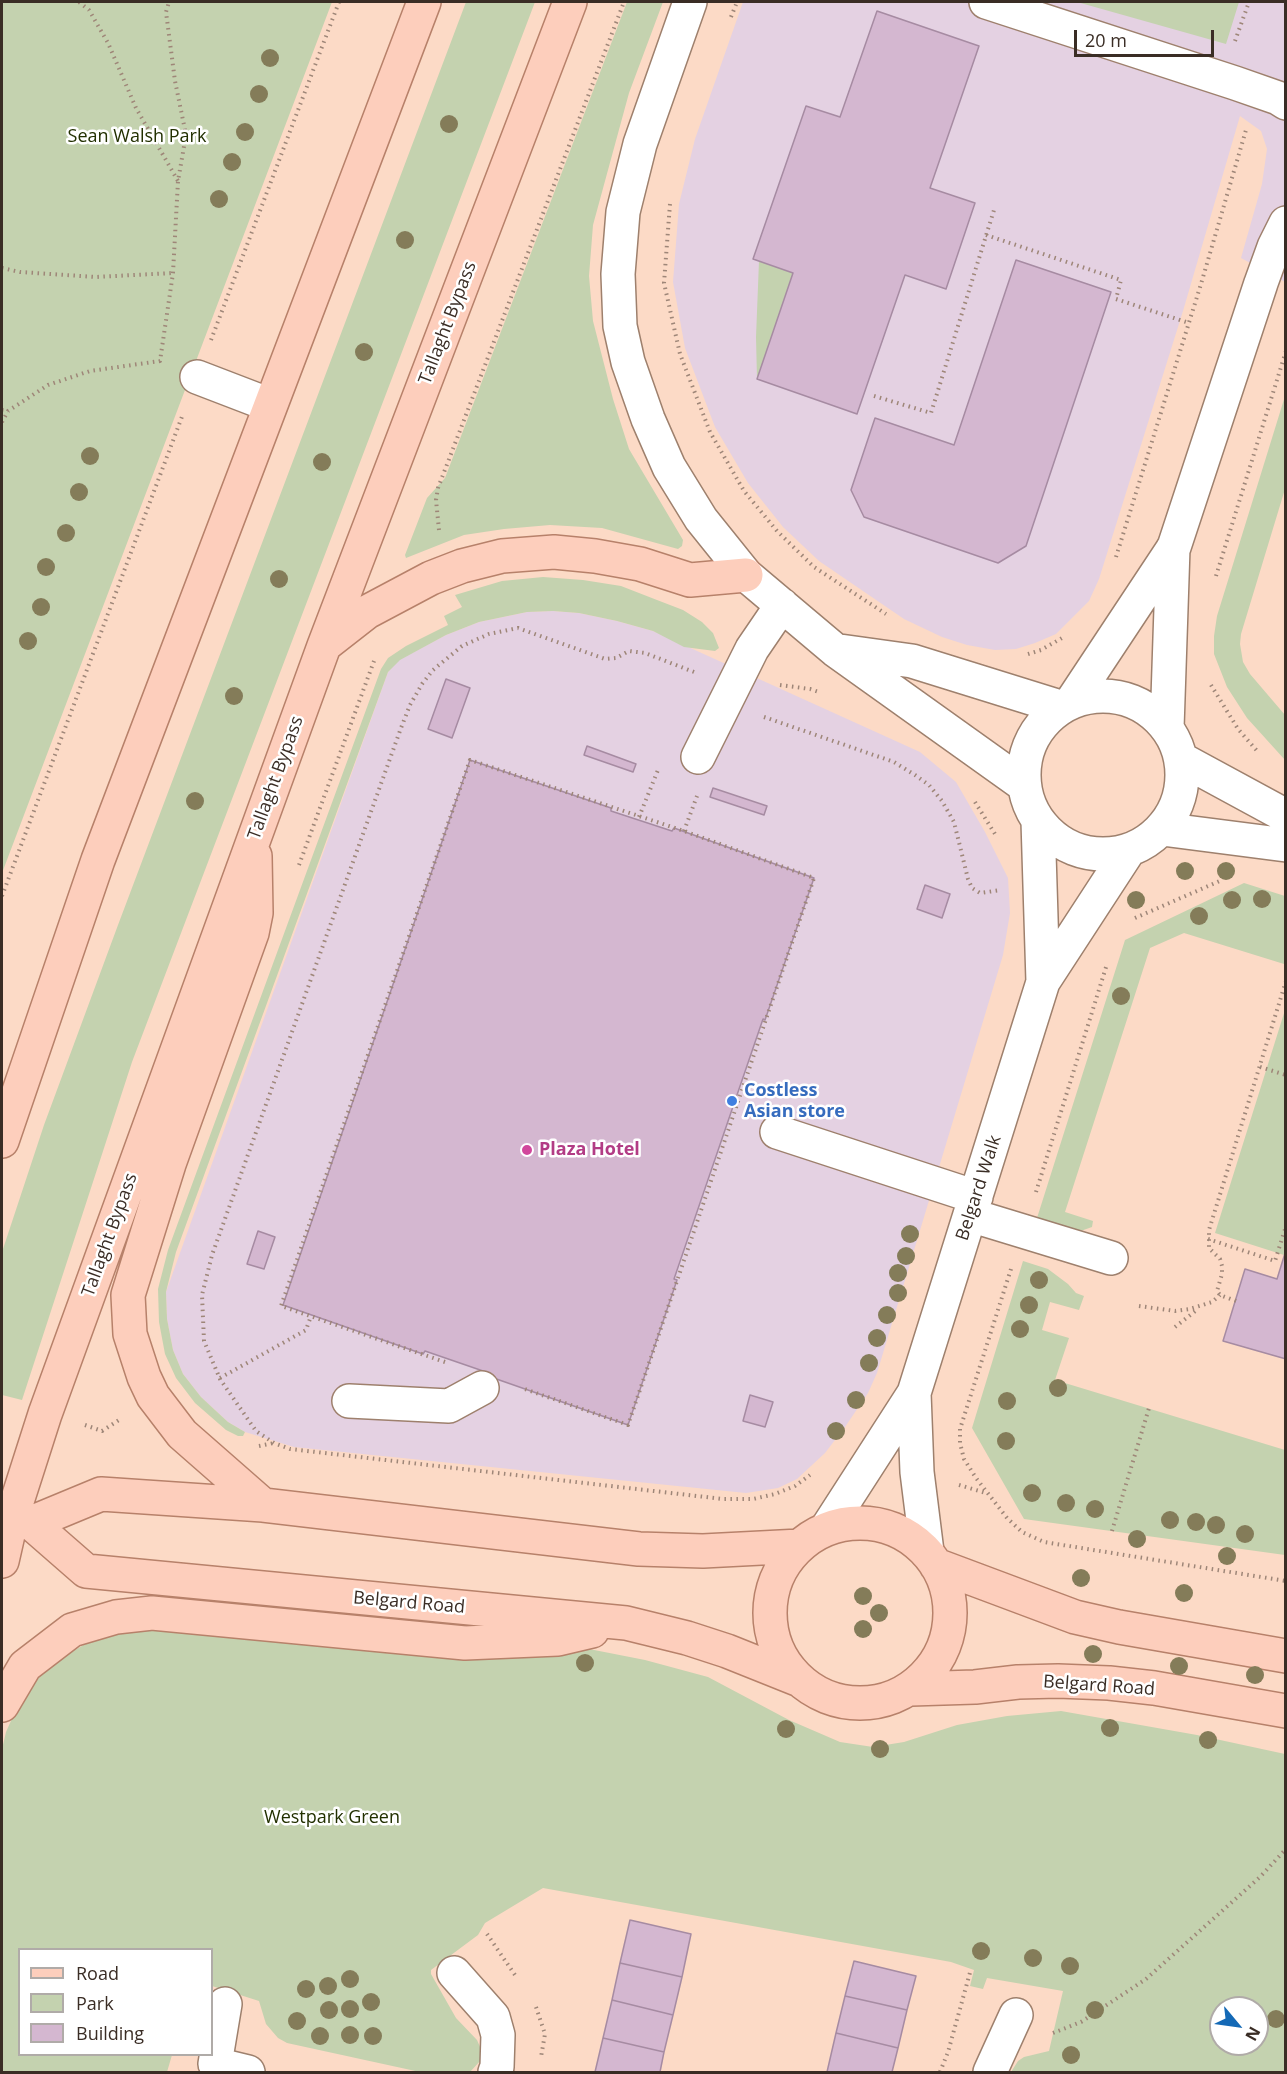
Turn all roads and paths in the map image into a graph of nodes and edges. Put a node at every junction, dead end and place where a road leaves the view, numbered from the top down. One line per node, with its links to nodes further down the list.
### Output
1 (79, 2): 15 (path)
2 (169, 2): 15 (path)
3 (339, 2): 24 (path)
4 (424, 2): 26 (main road)
5 (570, 2): 38 (main road, Tallaght Bypass)
6 (624, 2): 30 (path)
7 (690, 2): 33 (street)
8 (737, 2): 11 (path)
9 (986, 2): 13 (street)
10 (1249, 2): 12 (path)
11 (729, 22)
12 (1234, 45)
13 (1283, 92)
14 (1247, 121): 22 (path)
15 (178, 181): 21 (path)
16 (673, 193): 36 (path)
17 (994, 210): 19 (path)
18 (1286, 223): 31 (street)
19 (986, 236): 22 (path); 25 (path)
20 (2, 268): 21 (path)
21 (173, 273): 28 (path)
22 (1189, 323): 32 (path)
23 (1286, 351): 34 (path)
24 (197, 377): 26 (street); 65 (path)
25 (874, 396)
26 (270, 405): 73 (main road)
27 (2, 410): 28 (path)
28 (8, 411): 29 (path)
29 (2, 422)
30 (440, 540)
31 (1173, 547): 45 (street); 47 (street)
32 (1113, 566)
33 (746, 575): 35 (street); 38 (main road)
34 (1216, 577)
35 (782, 605): 39 (street); 51 (street)
36 (891, 617)
37 (1065, 636): 40 (path)
38 (324, 645): 59 (main road, Tallaght Bypass)
39 (835, 650): 45 (street); 52 (street)
40 (1019, 655)
41 (699, 674): 86 (path)
42 (1208, 677): 48 (path)
43 (772, 686): 44 (path)
44 (821, 693)
45 (1066, 704): 47 (street); 52 (street)
46 (762, 716): 64 (path)
47 (1167, 728): 49 (street)
48 (1264, 757)
49 (1181, 759): 54 (street); 57 (street)
50 (658, 770): 55 (path)
51 (700, 772): 58 (path)
52 (1024, 785): 56 (street)
53 (971, 797): 60 (path)
54 (1286, 816)
55 (639, 817): 58 (path); 84 (path)
56 (1038, 821): 62 (street); 69 (street, Belgard Walk)
57 (1162, 829): 61 (street); 62 (street)
58 (684, 831): 87 (path)
59 (255, 836): 94 (main road); 95 (main road, Tallaght Bypass)
60 (996, 836)
61 (1286, 845)
62 (1128, 850): 69 (street, Belgard Walk)
63 (1226, 878): 66 (path)
64 (980, 892)
65 (2, 896)
66 (1130, 921)
67 (1108, 960): 74 (path)
68 (1286, 981): 70 (path)
69 (1043, 982): 75 (street, Belgard Walk)
70 (1260, 1067): 71 (path); 77 (path)
71 (1286, 1075)
72 (777, 1132): 75 (street)
73 (2, 1141)
74 (1034, 1198)
75 (973, 1206): 78 (street); 88 (street, Belgard Walk)
76 (1286, 1226): 77 (path)
77 (1208, 1239): 80 (path)
78 (1111, 1258)
79 (1014, 1262): 101 (path)
80 (1220, 1295): 81 (path); 83 (path)
81 (1236, 1301)
82 (1139, 1306): 83 (path)
83 (1203, 1306): 85 (path)
84 (311, 1316): 86 (path); 87 (path)
85 (1175, 1327)
86 (220, 1379): 93 (path)
87 (483, 1382): 89 (street)
88 (914, 1394): 96 (street, Belgard Walk); 99 (street, Belgard Walk)
89 (349, 1401)
90 (1149, 1408): 97 (path)
91 (126, 1415): 92 (path)
92 (83, 1425)
93 (816, 1470)
94 (263, 1504): 95 (main road); 98 (main road)
95 (15, 1518): 100 (main road, Tallaght Bypass); 102 (main road, Belgard Road)
96 (827, 1528): 98 (main road, Belgard Road); 99 (main road, Belgard Road)
97 (1112, 1531)
98 (800, 1546): 104 (main road, Belgard Road)
99 (932, 1558): 103 (main road, Belgard Road); 105 (main road, Belgard Road)
100 (2, 1561)
101 (1286, 1581)
102 (626, 1623): 104 (main road, Belgard Road); 106 (main road)
103 (1286, 1656)
104 (797, 1679): 105 (main road, Belgard Road)
105 (911, 1689): 107 (main road, Belgard Road)
106 (2, 1705)
107 (1286, 1711)
108 (1286, 1849): 113 (path)
109 (971, 1969): 116 (path)
110 (454, 1973): 115 (street)
111 (225, 2004): 114 (street)
112 (1016, 2015): 117 (street)
113 (1053, 2033)
114 (248, 2073)
115 (495, 2073)
116 (940, 2073)
117 (990, 2073)

